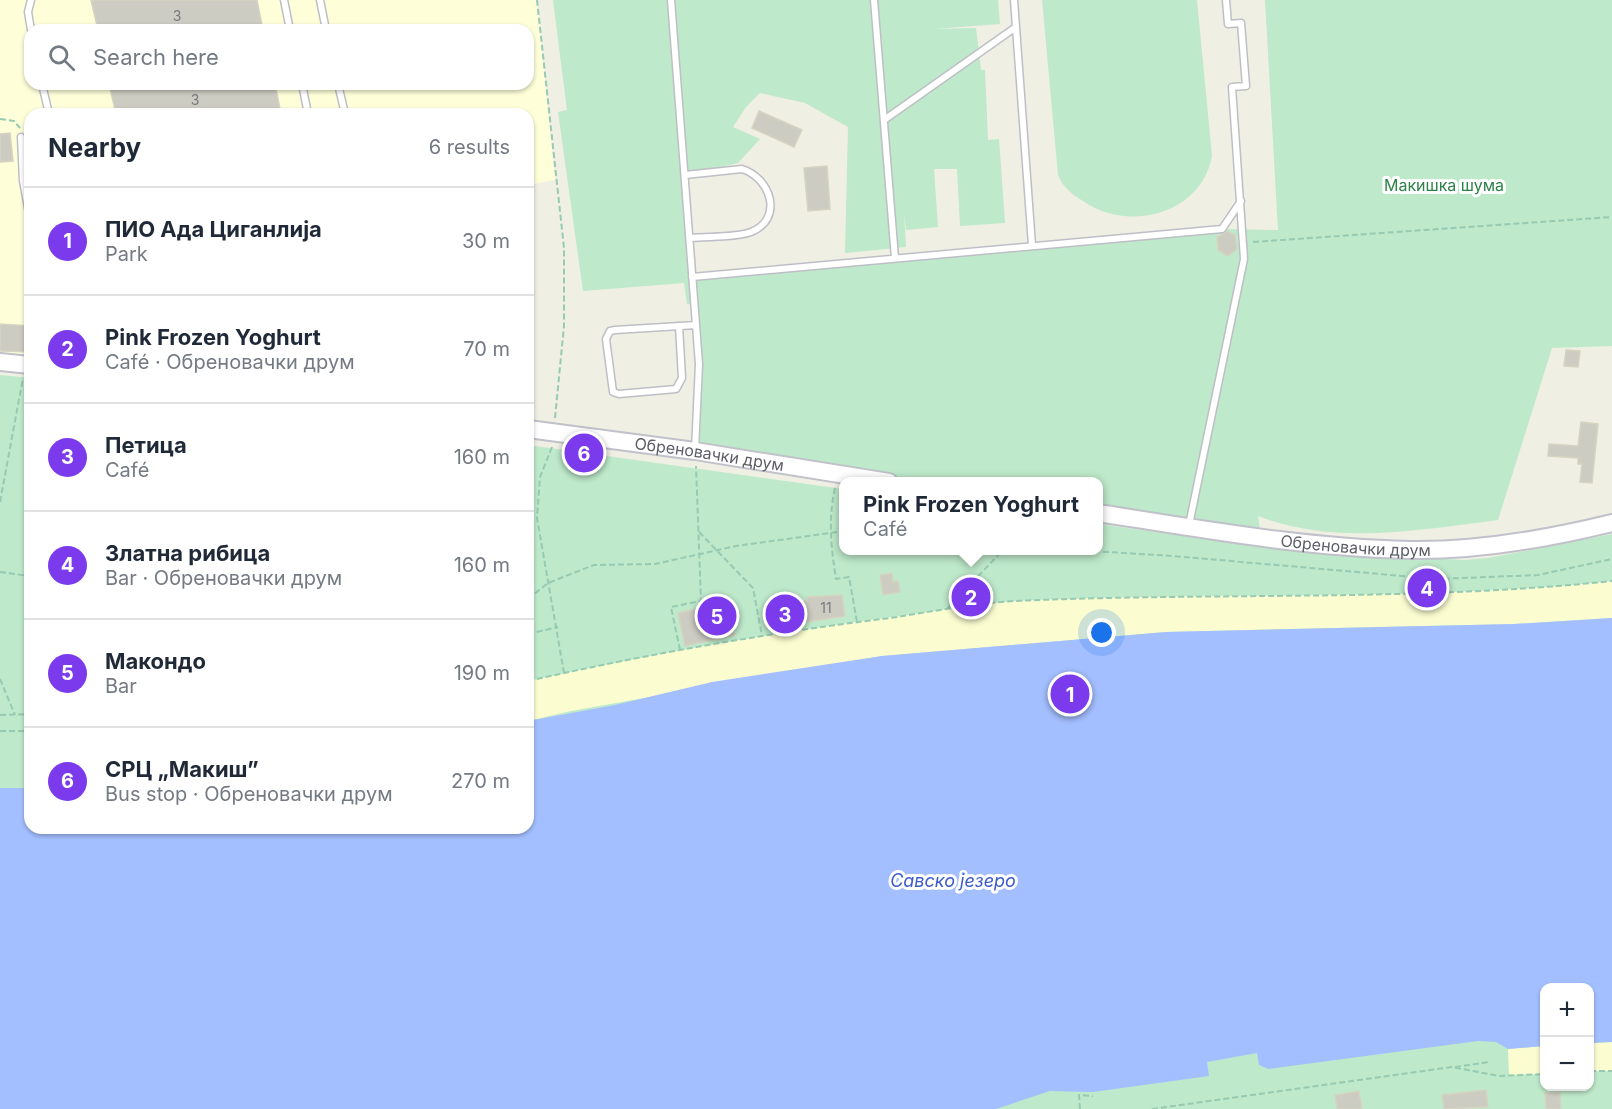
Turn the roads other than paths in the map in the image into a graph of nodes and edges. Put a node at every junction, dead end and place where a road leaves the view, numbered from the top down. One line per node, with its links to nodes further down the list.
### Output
1 (31, 0): 8 (lane)
2 (284, 0): 9 (lane)
3 (320, 0): 10 (lane)
4 (671, 0): 20 (lane)
5 (874, 0): 18 (lane)
6 (1014, 0): 11 (lane)
7 (1226, 0): 22 (lane)
8 (30, 24)
9 (289, 24)
10 (325, 24)
11 (1016, 27): 18 (lane); 24 (lane)
12 (43, 90): 15 (lane)
13 (303, 90): 16 (lane)
14 (339, 90): 17 (lane)
15 (48, 108)
16 (307, 108)
17 (344, 108)
18 (884, 120): 25 (lane)
19 (21, 137): 21 (lane)
20 (685, 175): 23 (lane); 23 (lane)
21 (24, 186)
22 (1241, 201): 24 (lane); 36 (lane)
23 (690, 238): 26 (lane)
24 (1032, 245): 25 (lane)
25 (894, 258): 26 (lane)
26 (693, 277): 27 (lane)
27 (696, 325): 28 (lane); 32 (lane)
28 (679, 326): 28 (lane)
29 (0, 362): 30 (street)
30 (24, 371)
31 (534, 430): 32 (street, Обреновачки друм)
32 (695, 451): 33 (street, Обреновачки друм)
33 (861, 477)
34 (1103, 514): 36 (street, Обреновачки друм)
35 (1612, 523): 36 (street, Обреновачки друм)
36 (1189, 527)

